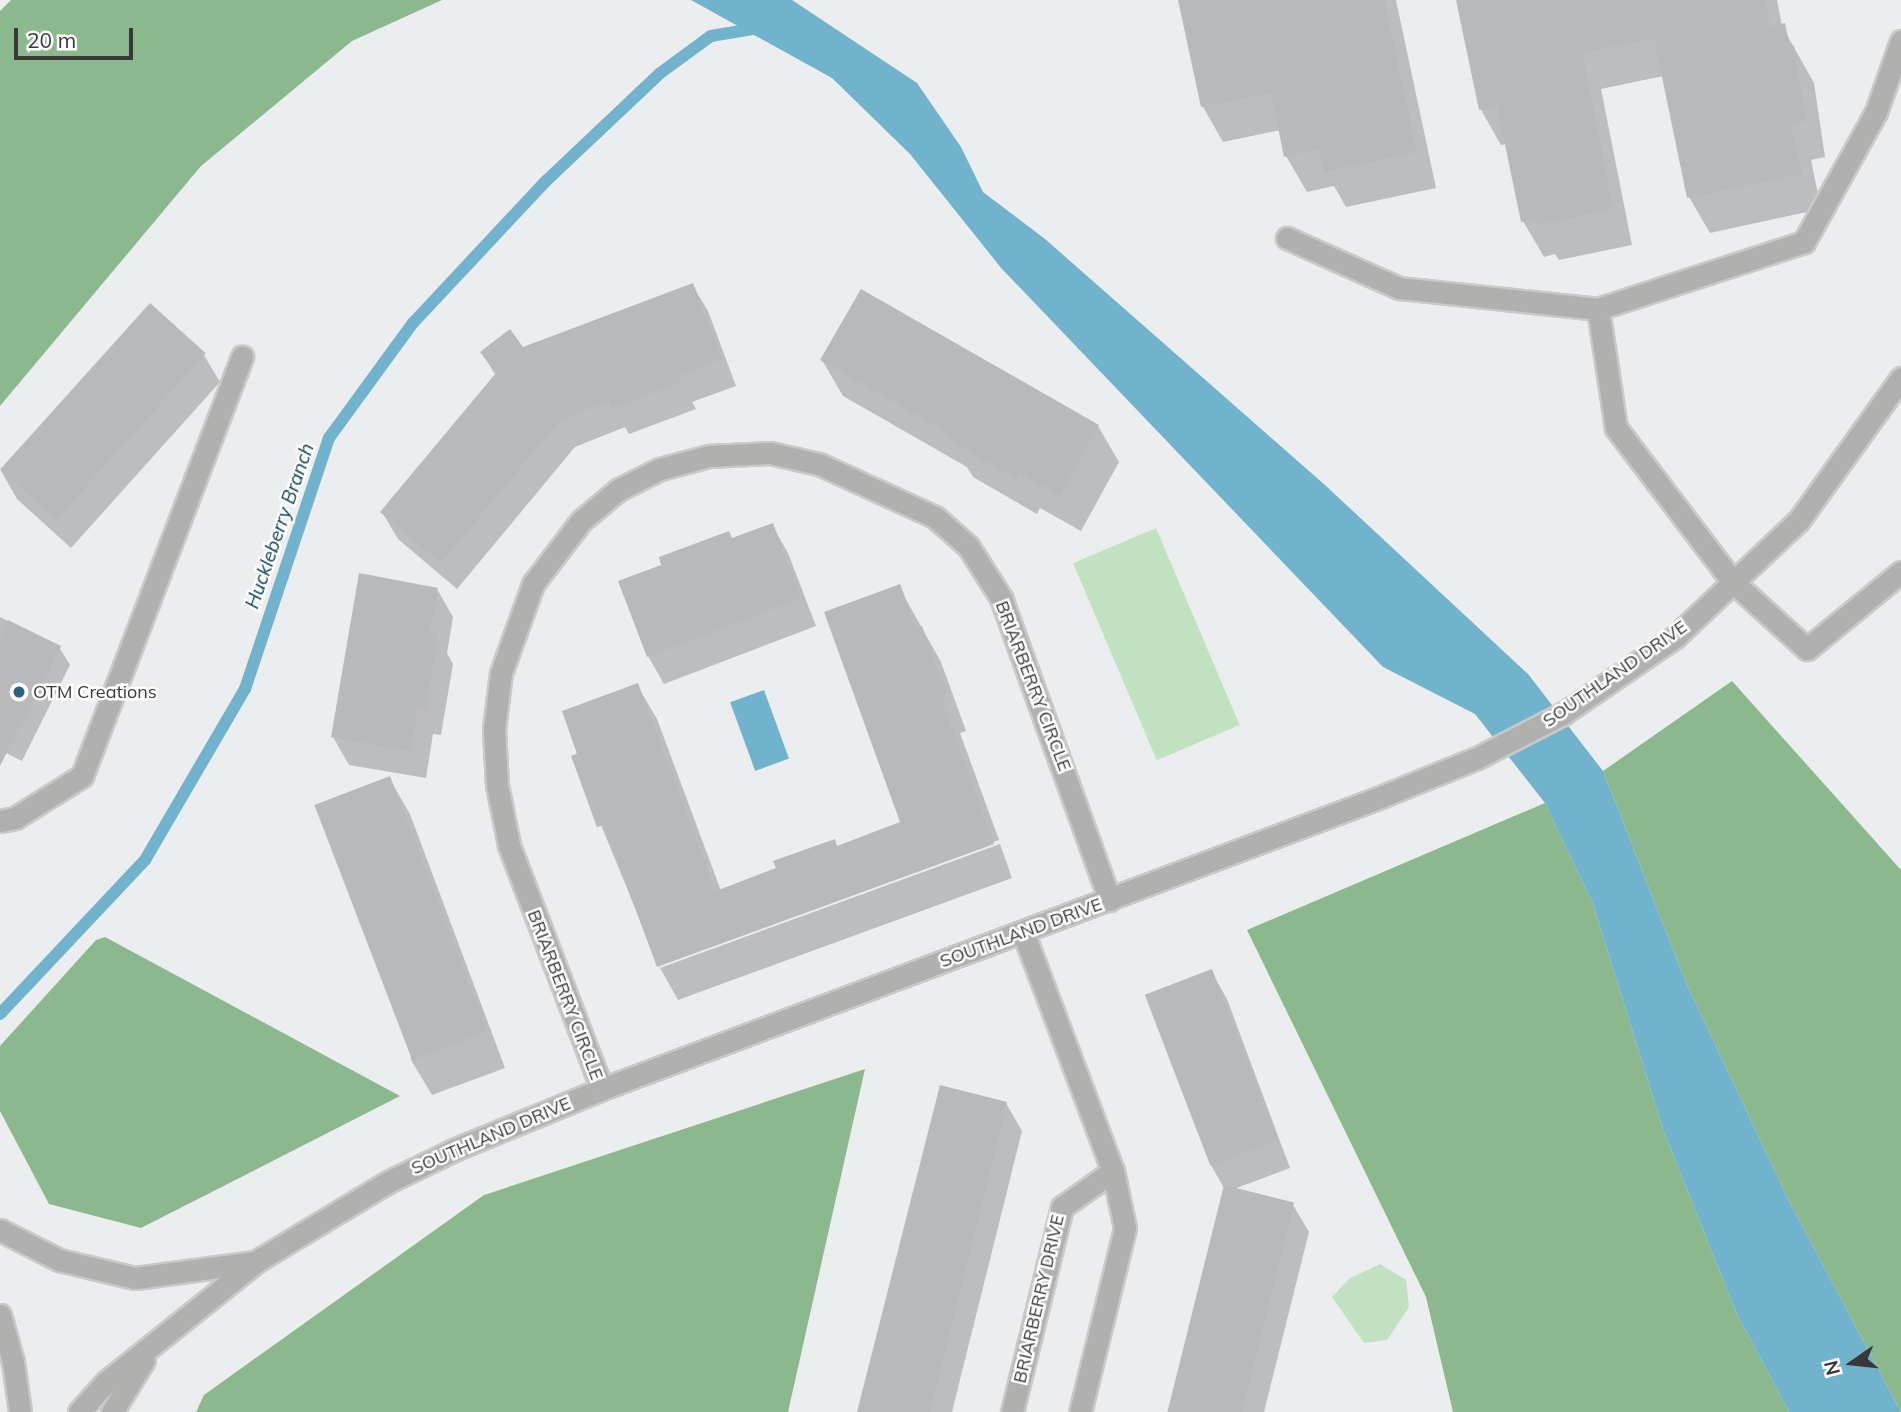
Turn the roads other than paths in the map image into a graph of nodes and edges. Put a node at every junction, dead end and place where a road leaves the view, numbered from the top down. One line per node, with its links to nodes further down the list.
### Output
1 (1901, 41): 3 (street)
2 (1287, 238): 3 (street)
3 (1598, 309): 7 (street)
4 (242, 358): 8 (street)
5 (1901, 378): 7 (street, SOUTHLAND DRIVE)
6 (1901, 572): 7 (street)
7 (1733, 582): 9 (street, SOUTHLAND DRIVE)
8 (0, 821)
9 (1110, 900): 10 (street, SOUTHLAND DRIVE); 11 (street, BRIARBERRY CIRCLE)
10 (1023, 932): 11 (street, SOUTHLAND DRIVE); 12 (street)
11 (602, 1089): 14 (street, SOUTHLAND DRIVE)
12 (1113, 1171): 20 (street, BRIARBERRY DRIVE); 21 (street)
13 (0, 1230): 14 (street)
14 (257, 1261): 16 (street, SOUTHLAND DRIVE)
15 (0, 1315): 17 (street)
16 (155, 1343): 18 (street, SOUTHLAND DRIVE); 19 (street)
17 (20, 1412)
18 (79, 1412)
19 (112, 1412)
20 (1012, 1412)
21 (1080, 1412)

